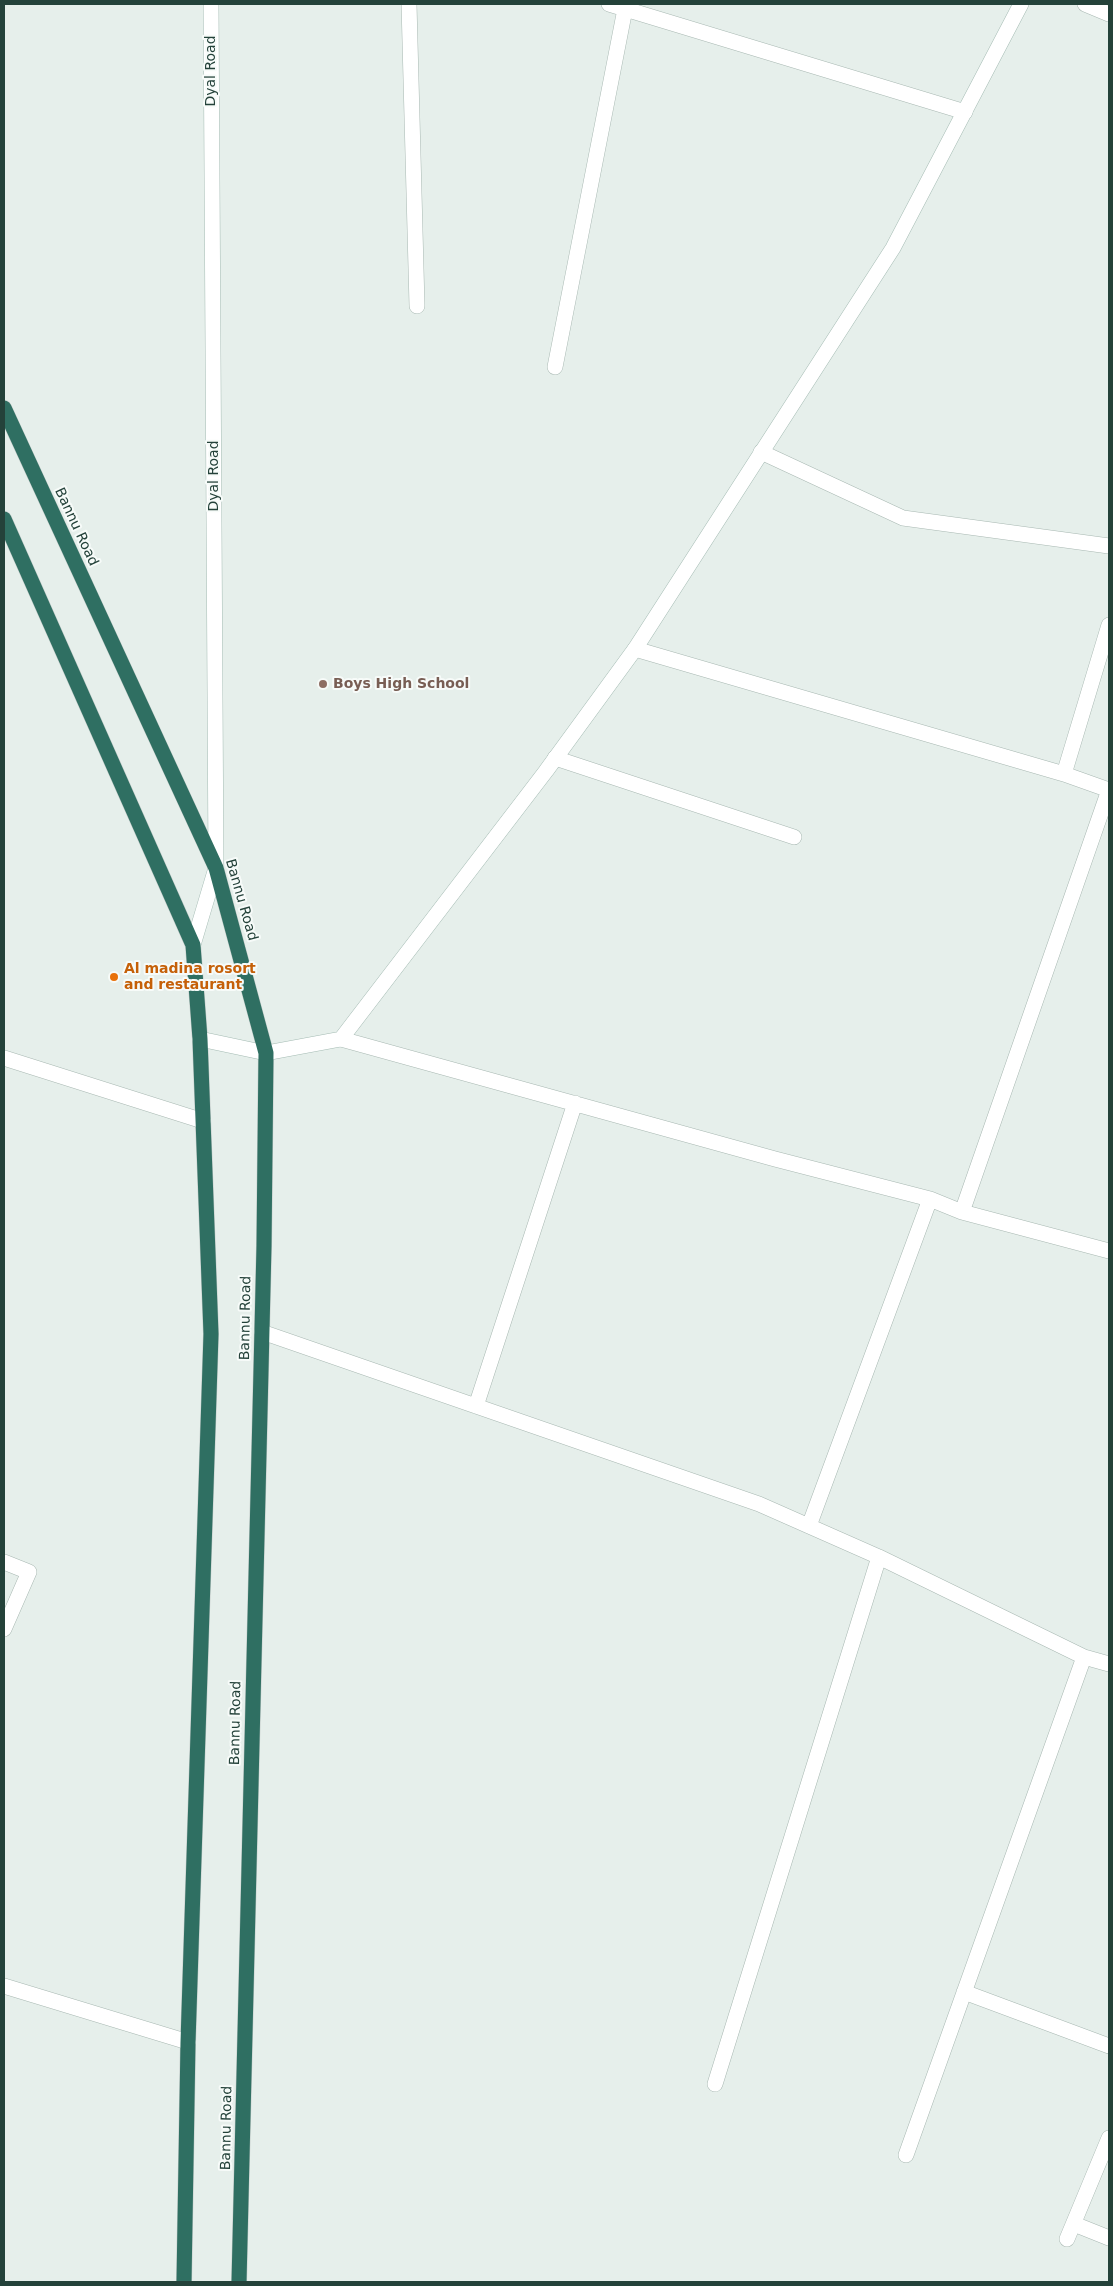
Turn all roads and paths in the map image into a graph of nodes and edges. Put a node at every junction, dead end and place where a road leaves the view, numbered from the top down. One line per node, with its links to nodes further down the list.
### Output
1 (211, 4): 21 (street, Dyal Road)
2 (409, 4): 9 (street)
3 (609, 4): 6 (street)
4 (1021, 4): 8 (street)
5 (1085, 4): 7 (street)
6 (625, 6): 8 (street); 10 (street)
7 (1109, 14)
8 (964, 112): 12 (street)
9 (417, 306)
10 (555, 367)
11 (4, 408): 21 (highway, Bannu Road)
12 (762, 452): 14 (street); 16 (street)
13 (4, 522): 22 (highway)
14 (1109, 546)
15 (1109, 625): 18 (street)
16 (634, 649): 17 (street); 18 (street)
17 (555, 758): 20 (street); 24 (street)
18 (1064, 774): 19 (street)
19 (1109, 790): 30 (street)
20 (794, 837)
21 (216, 868): 22 (street, Dyal Road); 25 (highway, Bannu Road)
22 (193, 945): 23 (highway)
23 (200, 1039): 25 (street); 28 (highway)
24 (341, 1039): 25 (street); 27 (street)
25 (266, 1053): 32 (highway, Bannu Road)
26 (4, 1058): 28 (street)
27 (575, 1103): 29 (street); 33 (street)
28 (203, 1120): 42 (highway)
29 (930, 1198): 30 (street); 34 (street)
30 (962, 1212): 31 (street)
31 (1109, 1251)
32 (262, 1332): 33 (street); 51 (highway, Bannu Road)
33 (476, 1406): 34 (street)
34 (808, 1526): 35 (street)
35 (879, 1557): 38 (street); 44 (street)
36 (4, 1562): 37 (street)
37 (4, 1629)
38 (1084, 1657): 39 (street); 41 (street)
39 (1109, 1664)
40 (4, 1986): 42 (street)
41 (964, 1992): 43 (street); 46 (street)
42 (188, 2042): 50 (highway)
43 (1109, 2046)
44 (715, 2084)
45 (1109, 2138): 47 (street)
46 (906, 2155)
47 (1074, 2224): 48 (street); 49 (street)
48 (1109, 2238)
49 (1067, 2239)
50 (184, 2282)
51 (240, 2282)

